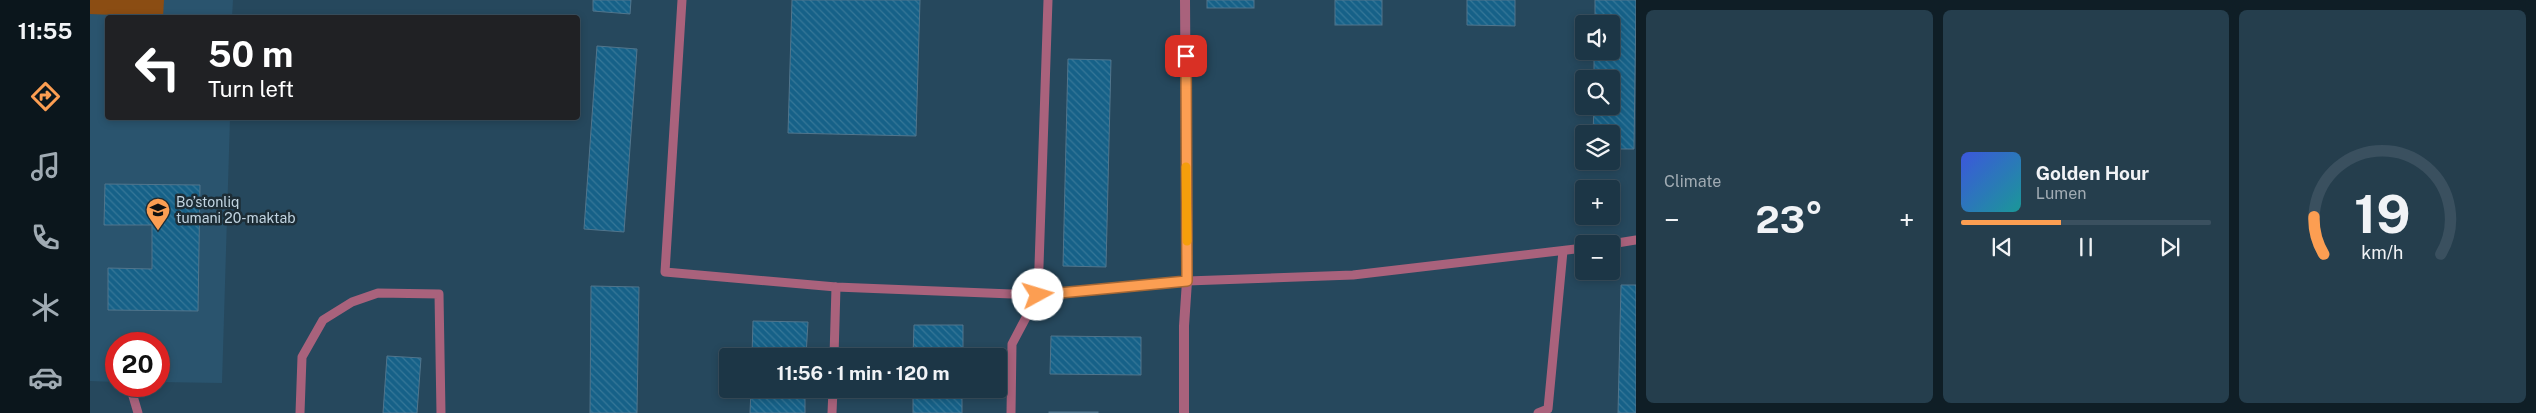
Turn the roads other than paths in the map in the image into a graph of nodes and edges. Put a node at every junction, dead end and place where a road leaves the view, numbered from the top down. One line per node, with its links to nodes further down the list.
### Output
1 (682, 0): 9 (lane)
2 (1048, 0): 10 (lane)
3 (1185, 0): 8 (street)
4 (1636, 240): 5 (lane)
5 (1620, 243)
6 (1575, 249): 7 (lane)
7 (1563, 251): 8 (lane); 20 (lane)
8 (1187, 281): 10 (lane); 19 (street)
9 (836, 287): 10 (lane); 11 (lane)
10 (1038, 295): 18 (lane)
11 (834, 348)
12 (133, 397): 14 (lane)
13 (833, 398): 17 (lane)
14 (138, 413)
15 (300, 413): 16 (lane)
16 (441, 413)
17 (832, 413)
18 (1010, 413)
19 (1184, 413)
20 (1538, 413)

